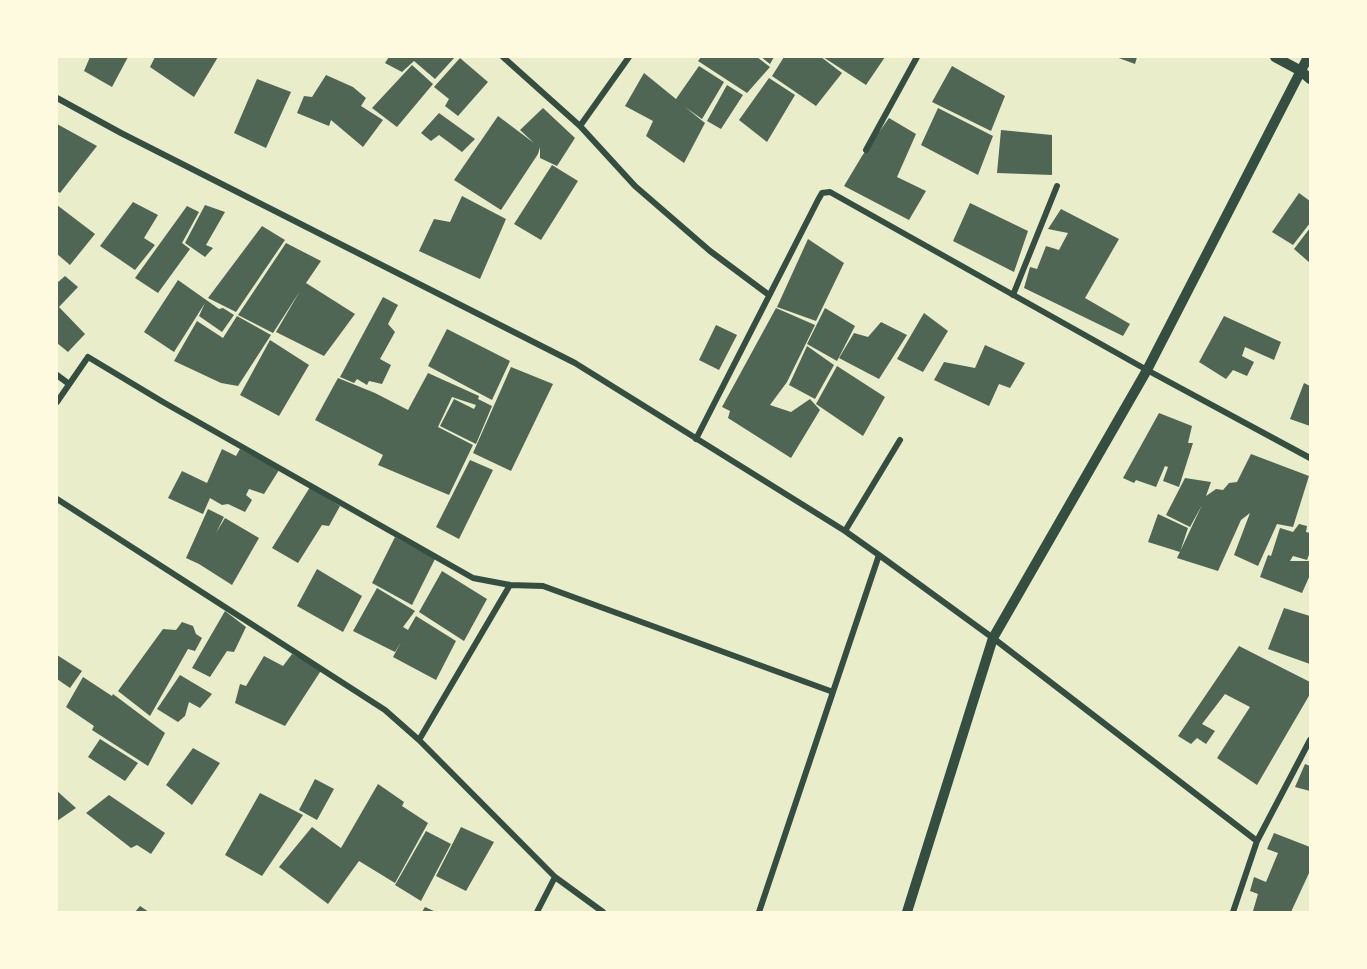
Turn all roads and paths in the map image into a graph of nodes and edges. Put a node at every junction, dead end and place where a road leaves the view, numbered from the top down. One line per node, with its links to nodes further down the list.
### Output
1 (503, 57): 9 (street)
2 (629, 57): 9 (street)
3 (917, 57): 10 (street)
4 (1275, 57): 6 (street)
5 (1308, 57): 6 (street)
6 (1301, 71): 7 (street); 14 (street)
7 (1310, 79)
8 (57, 98): 18 (street)
9 (580, 126): 12 (street)
10 (866, 150)
11 (1057, 186): 13 (street)
12 (769, 295): 13 (street); 18 (street)
13 (1014, 295): 14 (street)
14 (1147, 370): 20 (street); 25 (street)
15 (57, 375): 16 (street)
16 (69, 384): 17 (street); 24 (street)
17 (57, 402)
18 (696, 439): 22 (street)
19 (900, 440): 22 (street)
20 (1310, 458)
21 (57, 499): 27 (street)
22 (845, 531): 23 (street)
23 (879, 555): 25 (street); 26 (street)
24 (510, 585): 26 (street); 27 (street)
25 (993, 638): 29 (street); 34 (street)
26 (832, 692): 33 (street)
27 (419, 740): 30 (street)
28 (1310, 740): 29 (street)
29 (1257, 841): 35 (street)
30 (555, 877): 31 (street); 32 (street)
31 (537, 912)
32 (603, 912)
33 (759, 912)
34 (907, 912)
35 (1233, 912)

